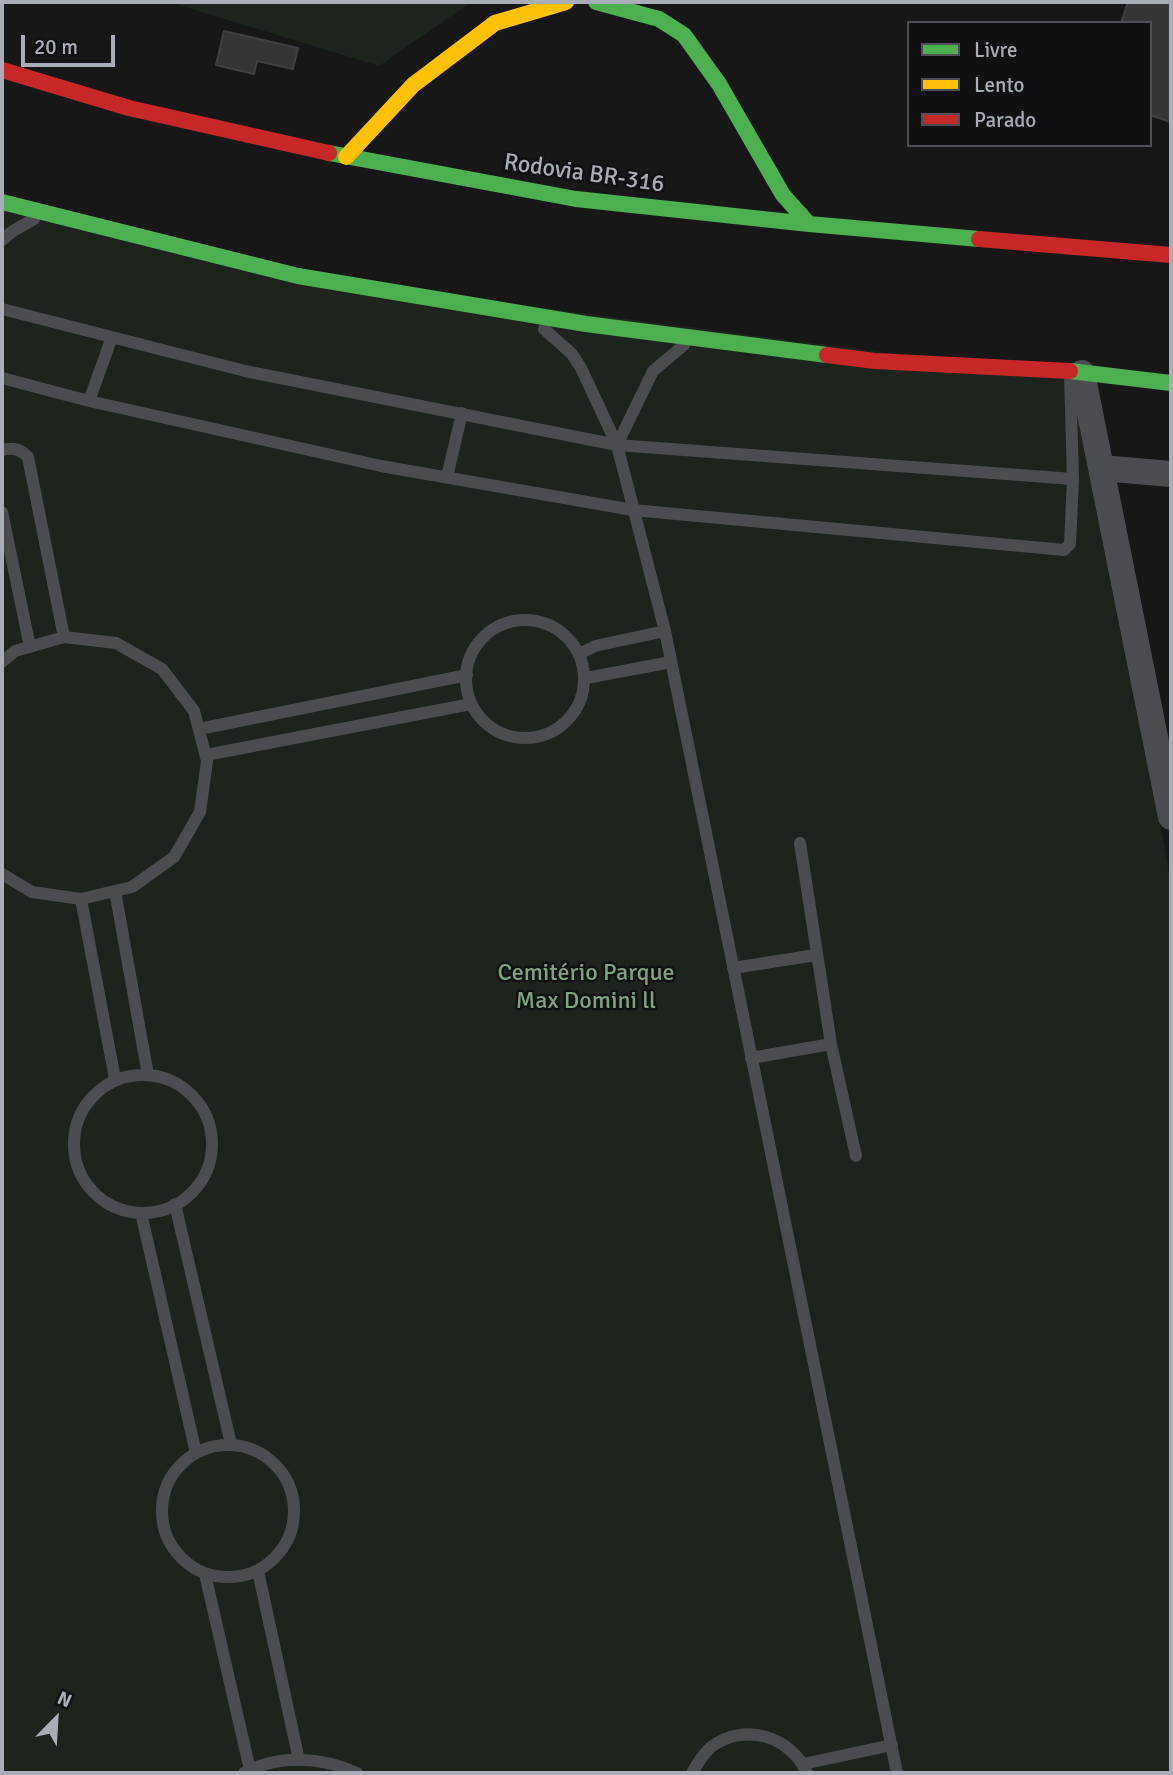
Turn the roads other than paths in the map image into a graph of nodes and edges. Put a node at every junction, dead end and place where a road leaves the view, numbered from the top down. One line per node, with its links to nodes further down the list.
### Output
1 (566, 2): 6 (main road)
2 (666, 2): 4 (main road)
3 (609, 3): 4 (main road)
4 (684, 35): 9 (main road)
5 (2, 70): 6 (main road, Rodovia BR-316)
6 (346, 157): 9 (main road, Rodovia BR-316)
7 (2, 202): 8 (main road)
8 (46, 213): 10 (lane); 13 (main road)
9 (808, 224): 11 (main road, Rodovia BR-316)
10 (2, 240)
11 (1171, 255)
12 (2, 309): 14 (lane)
13 (528, 314): 15 (main road); 21 (lane)
14 (112, 337): 19 (lane); 20 (lane)
15 (693, 338): 16 (main road); 21 (lane)
16 (1076, 372): 18 (main road); 23 (street); 26 (lane)
17 (2, 378): 19 (lane)
18 (1171, 383)
19 (89, 401): 25 (lane)
20 (462, 413): 21 (lane); 25 (lane)
21 (617, 445): 26 (lane); 27 (lane)
22 (2, 450): 30 (lane)
23 (1101, 468): 24 (street); 40 (street)
24 (1171, 474)
25 (447, 477): 27 (lane)
26 (1073, 479): 27 (lane)
27 (634, 510): 29 (lane)
28 (2, 512): 31 (lane)
29 (665, 631): 32 (lane); 34 (lane)
30 (64, 637): 31 (lane); 38 (lane)
31 (30, 647): 33 (lane)
32 (579, 654): 35 (lane); 36 (lane)
33 (2, 662)
34 (671, 662): 36 (lane); 46 (lane)
35 (467, 674): 37 (lane); 38 (lane)
36 (586, 678): 37 (lane)
37 (471, 704): 39 (lane)
38 (199, 729): 39 (lane)
39 (206, 755): 43 (lane)
40 (1171, 817)
41 (800, 843): 45 (lane)
42 (2, 874): 44 (lane)
43 (115, 891): 44 (lane); 49 (lane)
44 (80, 899): 50 (lane)
45 (816, 955): 46 (lane); 47 (lane)
46 (733, 968): 48 (lane)
47 (831, 1044): 48 (lane); 51 (lane)
48 (751, 1058): 58 (lane)
49 (148, 1075): 50 (lane); 52 (lane)
50 (115, 1079): 53 (lane)
51 (856, 1156)
52 (175, 1204): 53 (lane); 54 (lane)
53 (141, 1213): 55 (lane)
54 (231, 1444): 55 (lane); 56 (lane)
55 (196, 1453): 57 (lane)
56 (258, 1571): 57 (lane); 59 (lane)
57 (205, 1574): 61 (lane)
58 (892, 1745): 60 (lane); 64 (lane)
59 (299, 1760): 61 (lane); 62 (lane)
60 (805, 1768): 63 (lane)
61 (247, 1772)
62 (357, 1773)
63 (692, 1773)
64 (897, 1773)

